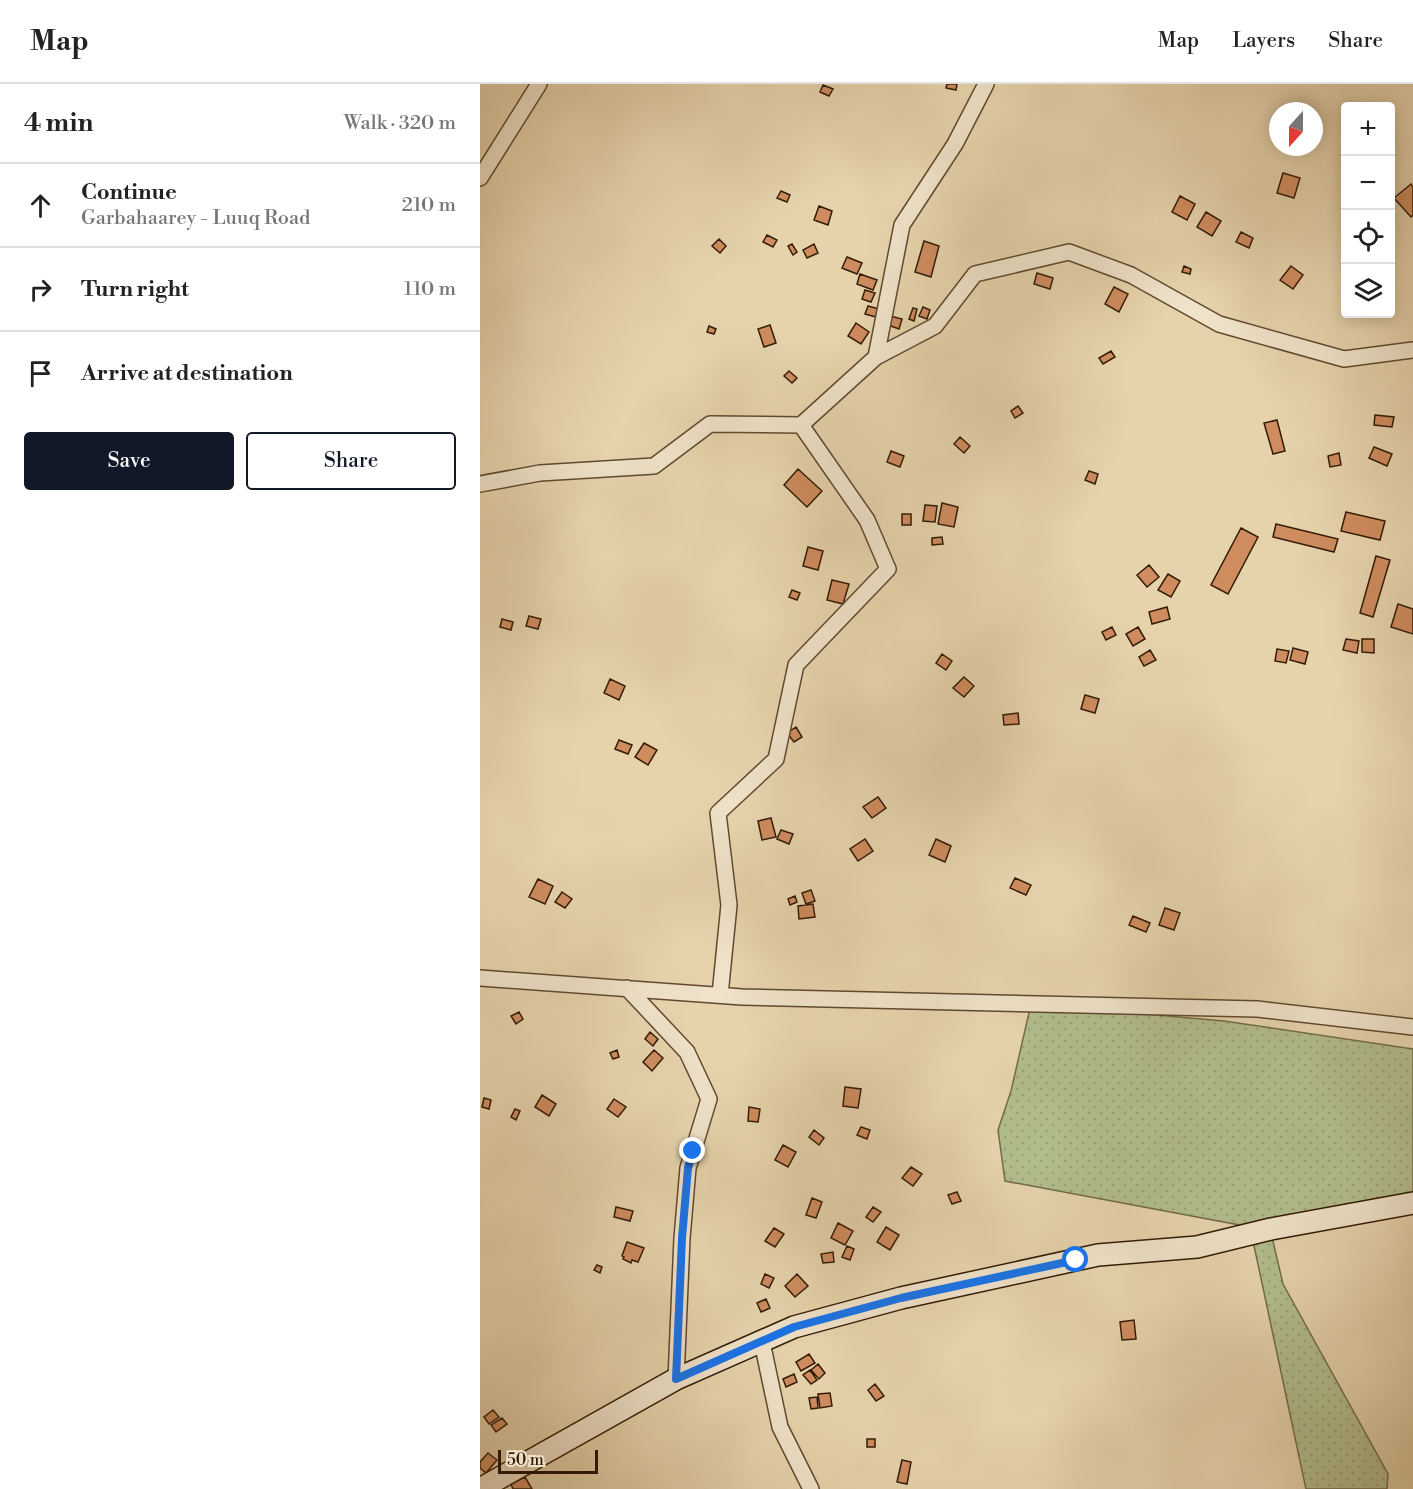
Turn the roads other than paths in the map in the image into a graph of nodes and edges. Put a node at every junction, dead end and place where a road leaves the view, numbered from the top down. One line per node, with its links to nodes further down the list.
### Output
1 (539, 84): 3 (street)
2 (986, 84): 5 (street)
3 (480, 178)
4 (1413, 350): 5 (street)
5 (876, 357): 6 (street)
6 (801, 424): 7 (street); 10 (street)
7 (480, 484)
8 (480, 978): 9 (street)
9 (627, 988): 10 (street); 14 (street)
10 (720, 995): 11 (street)
11 (1413, 1027)
12 (1413, 1203): 13 (street)
13 (762, 1342): 14 (street); 16 (street)
14 (676, 1379): 15 (street)
15 (480, 1489)
16 (812, 1489)

